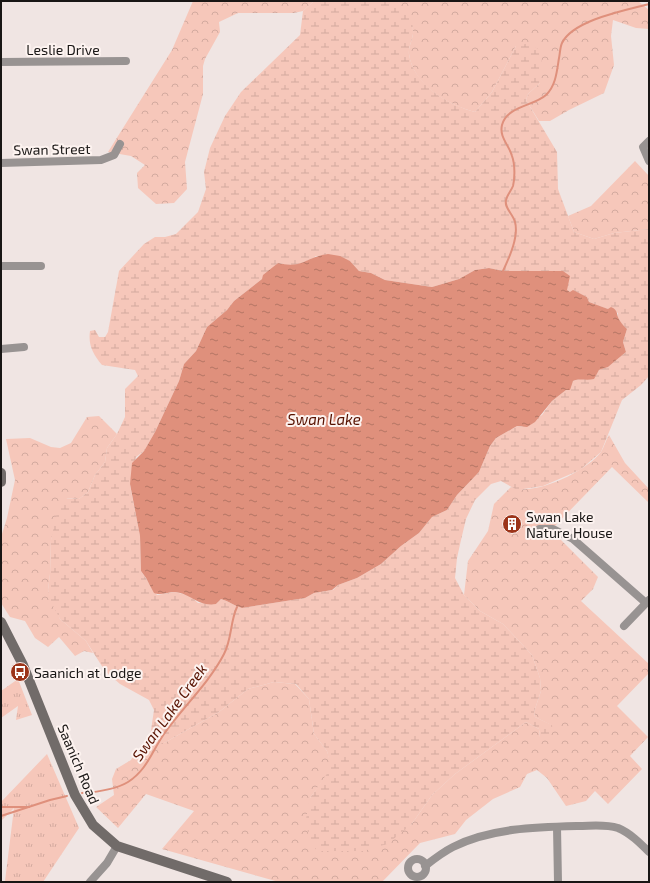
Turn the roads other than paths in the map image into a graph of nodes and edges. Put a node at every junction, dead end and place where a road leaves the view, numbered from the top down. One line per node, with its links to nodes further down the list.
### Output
1 (126, 61): 2 (street, Leslie Drive)
2 (1, 62)
3 (120, 144): 6 (street, Swan Street)
4 (646, 144): 5 (street)
5 (649, 160)
6 (1, 163)
7 (1, 266): 8 (street)
8 (41, 266)
9 (24, 347): 10 (street)
10 (1, 349)
11 (1, 473): 12 (main road)
12 (1, 482)
13 (535, 535): 14 (street)
14 (647, 602): 16 (street)
15 (1, 622): 18 (main road, Saanich Road)
16 (624, 626)
17 (556, 826): 19 (street); 20 (street); 23 (street)
18 (117, 846): 21 (street); 22 (main road, Saanich Road)
19 (649, 852)
20 (425, 866)
21 (90, 882)
22 (227, 882)
23 (558, 882)

